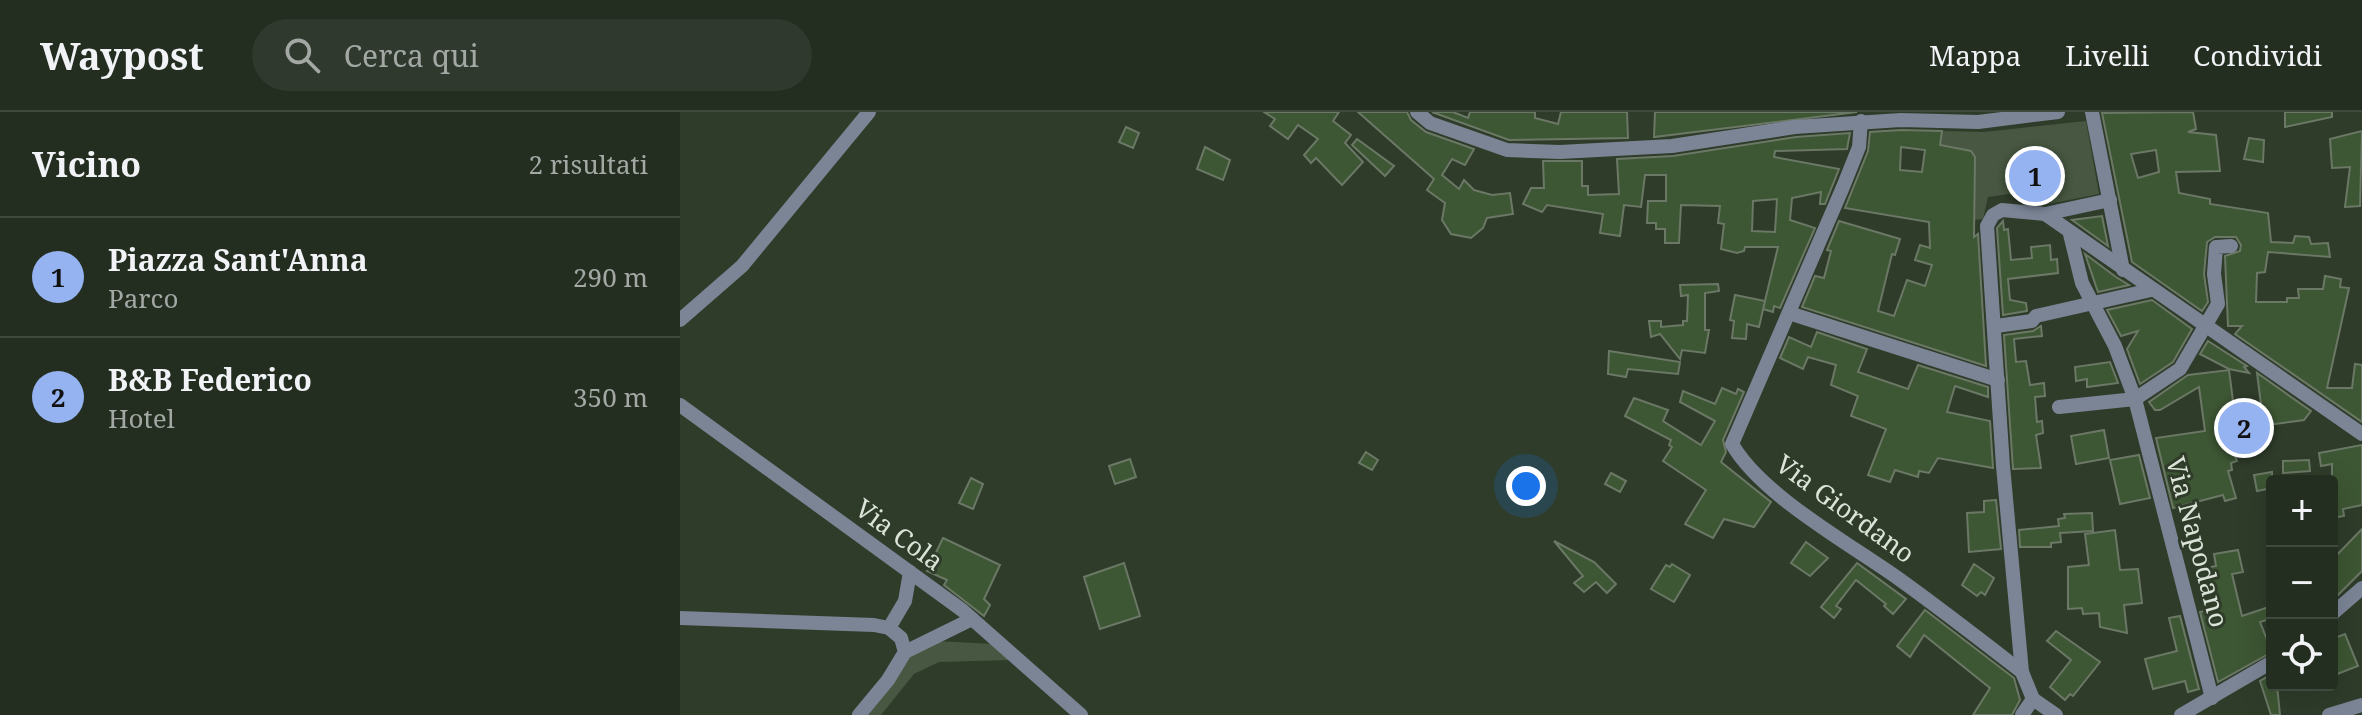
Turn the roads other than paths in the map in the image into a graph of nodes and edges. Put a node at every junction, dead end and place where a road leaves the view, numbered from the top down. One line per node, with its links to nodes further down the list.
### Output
1 (869, 112): 15 (street)
2 (1417, 112): 6 (street)
3 (2058, 112): 5 (street)
4 (2092, 112): 7 (street)
5 (1977, 117): 6 (street)
6 (1861, 121): 14 (street, Via Giordano)
7 (2110, 200): 8 (street); 11 (street)
8 (2045, 214): 9 (street); 16 (street)
9 (2070, 234): 11 (street); 13 (street, Via Napodano)
10 (2231, 246): 17 (street)
11 (2123, 270): 12 (street)
12 (2151, 290): 13 (street); 17 (street)
13 (2092, 303): 16 (street); 19 (street, Via Napodano)
14 (1789, 313): 18 (street); 31 (street, Via Giordano)
15 (680, 320)
16 (1996, 326): 18 (street)
17 (2207, 327): 19 (street); 22 (street)
18 (1998, 380): 31 (street)
19 (2135, 399): 21 (street); 32 (street, Via Napodano)
20 (680, 405): 23 (street, Via Cola)
21 (2059, 407)
22 (2362, 434)
23 (910, 572): 27 (street, Via Cola); 28 (street)
24 (2362, 588): 25 (street)
25 (2338, 609)
26 (680, 618): 28 (street)
27 (972, 619): 29 (street); 37 (street, Via Cola)
28 (889, 628): 29 (street)
29 (905, 652): 36 (street)
30 (2266, 666): 32 (street)
31 (2022, 672): 33 (street)
32 (2212, 698): 35 (street)
33 (2033, 699): 38 (street); 39 (street)
34 (2362, 705): 40 (street)
35 (2188, 714)
36 (859, 715)
37 (1081, 715)
38 (2022, 715)
39 (2056, 715)
40 (2329, 715)

